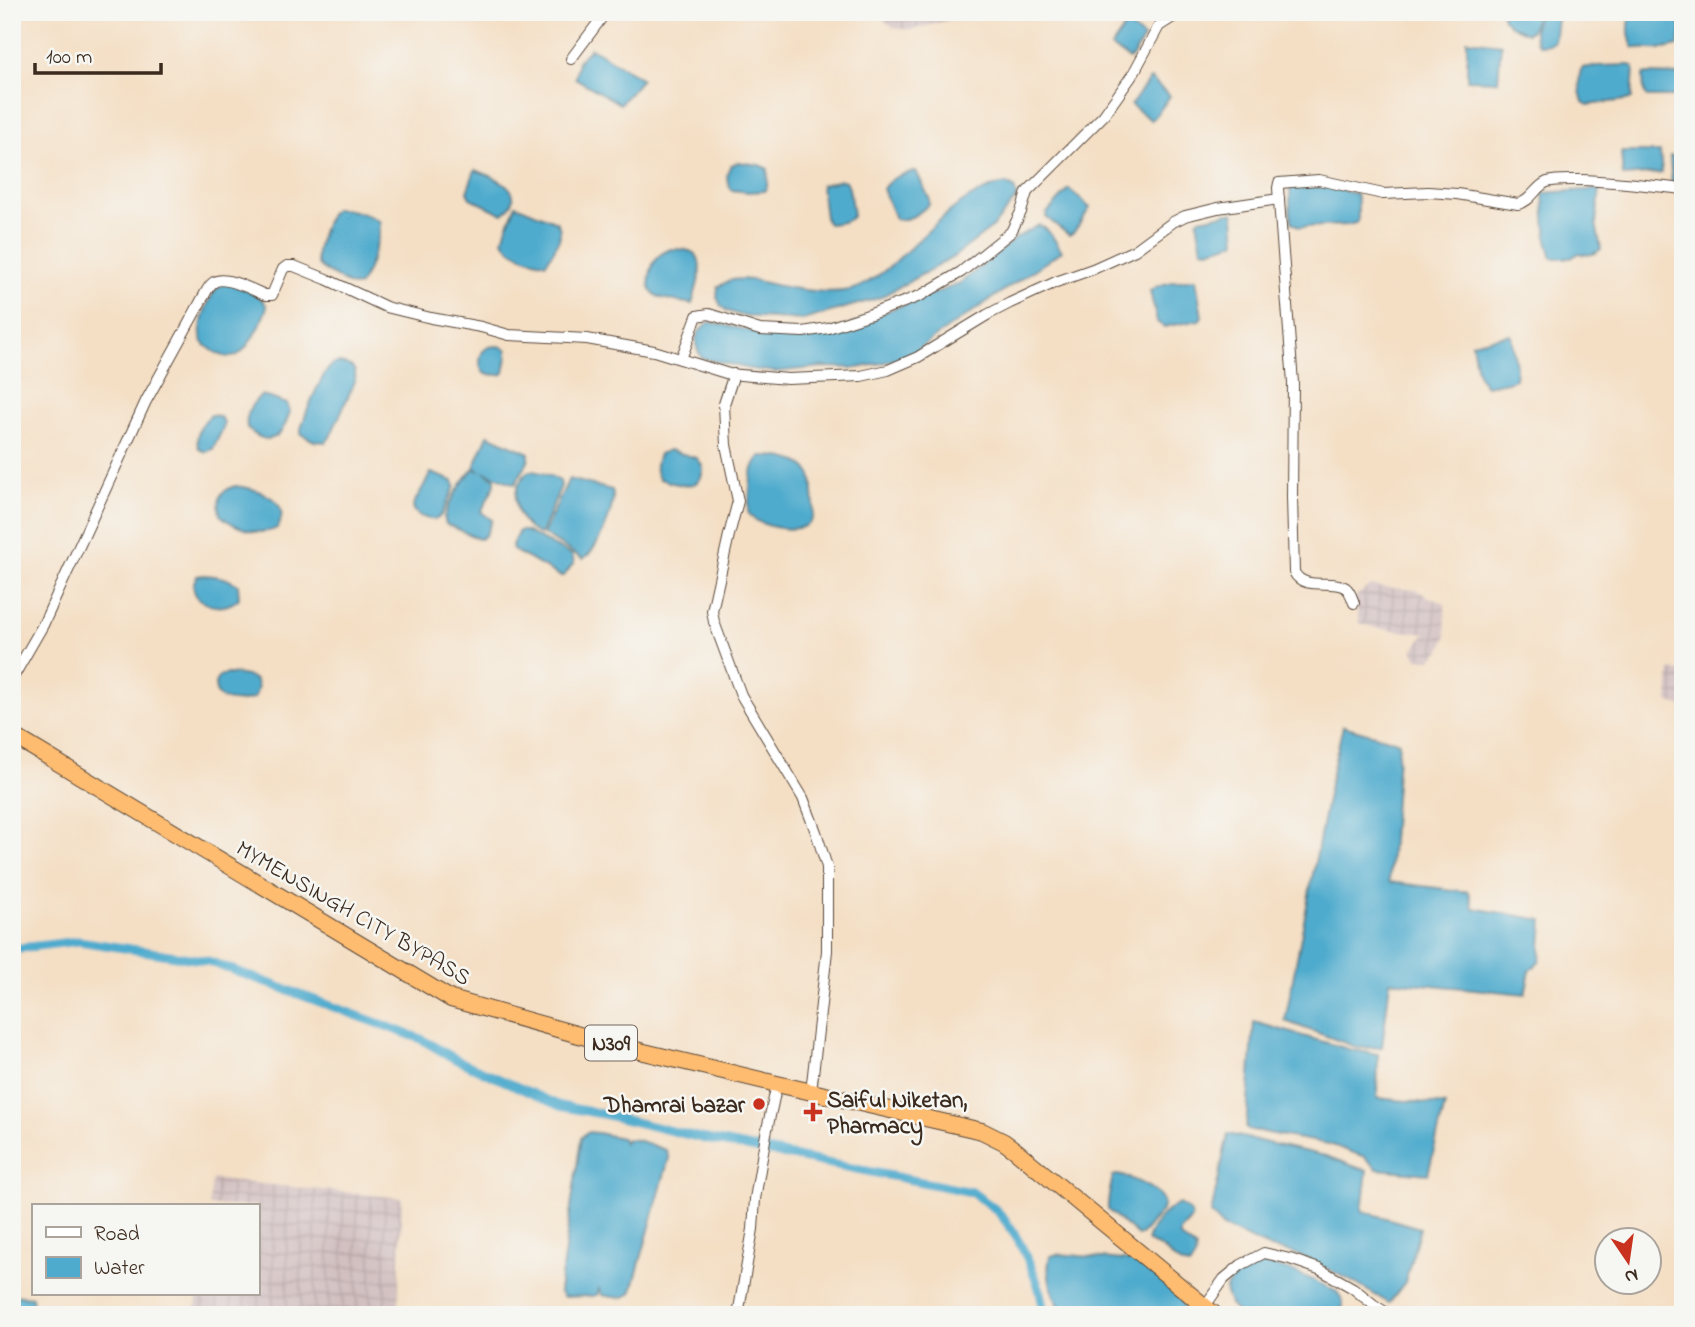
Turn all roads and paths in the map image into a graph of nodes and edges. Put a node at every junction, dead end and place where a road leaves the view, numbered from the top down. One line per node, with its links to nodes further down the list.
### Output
1 (606, 12): 3 (street)
2 (1181, 12): 6 (street)
3 (572, 60)
4 (1683, 188): 5 (street)
5 (1279, 198): 7 (street); 8 (street)
6 (681, 359): 7 (street); 9 (street)
7 (734, 374): 12 (street)
8 (1354, 603)
9 (12, 679)
10 (12, 735): 11 (highway, MYMENSINGH CITY BYPASS / N309)
11 (777, 1084): 12 (highway, MYMENSINGH CITY BYPASS / N309); 14 (street)
12 (811, 1092): 13 (highway, MYMENSINGH CITY BYPASS / N309)
13 (1210, 1310): 15 (street)
14 (738, 1315)
15 (1390, 1315)

